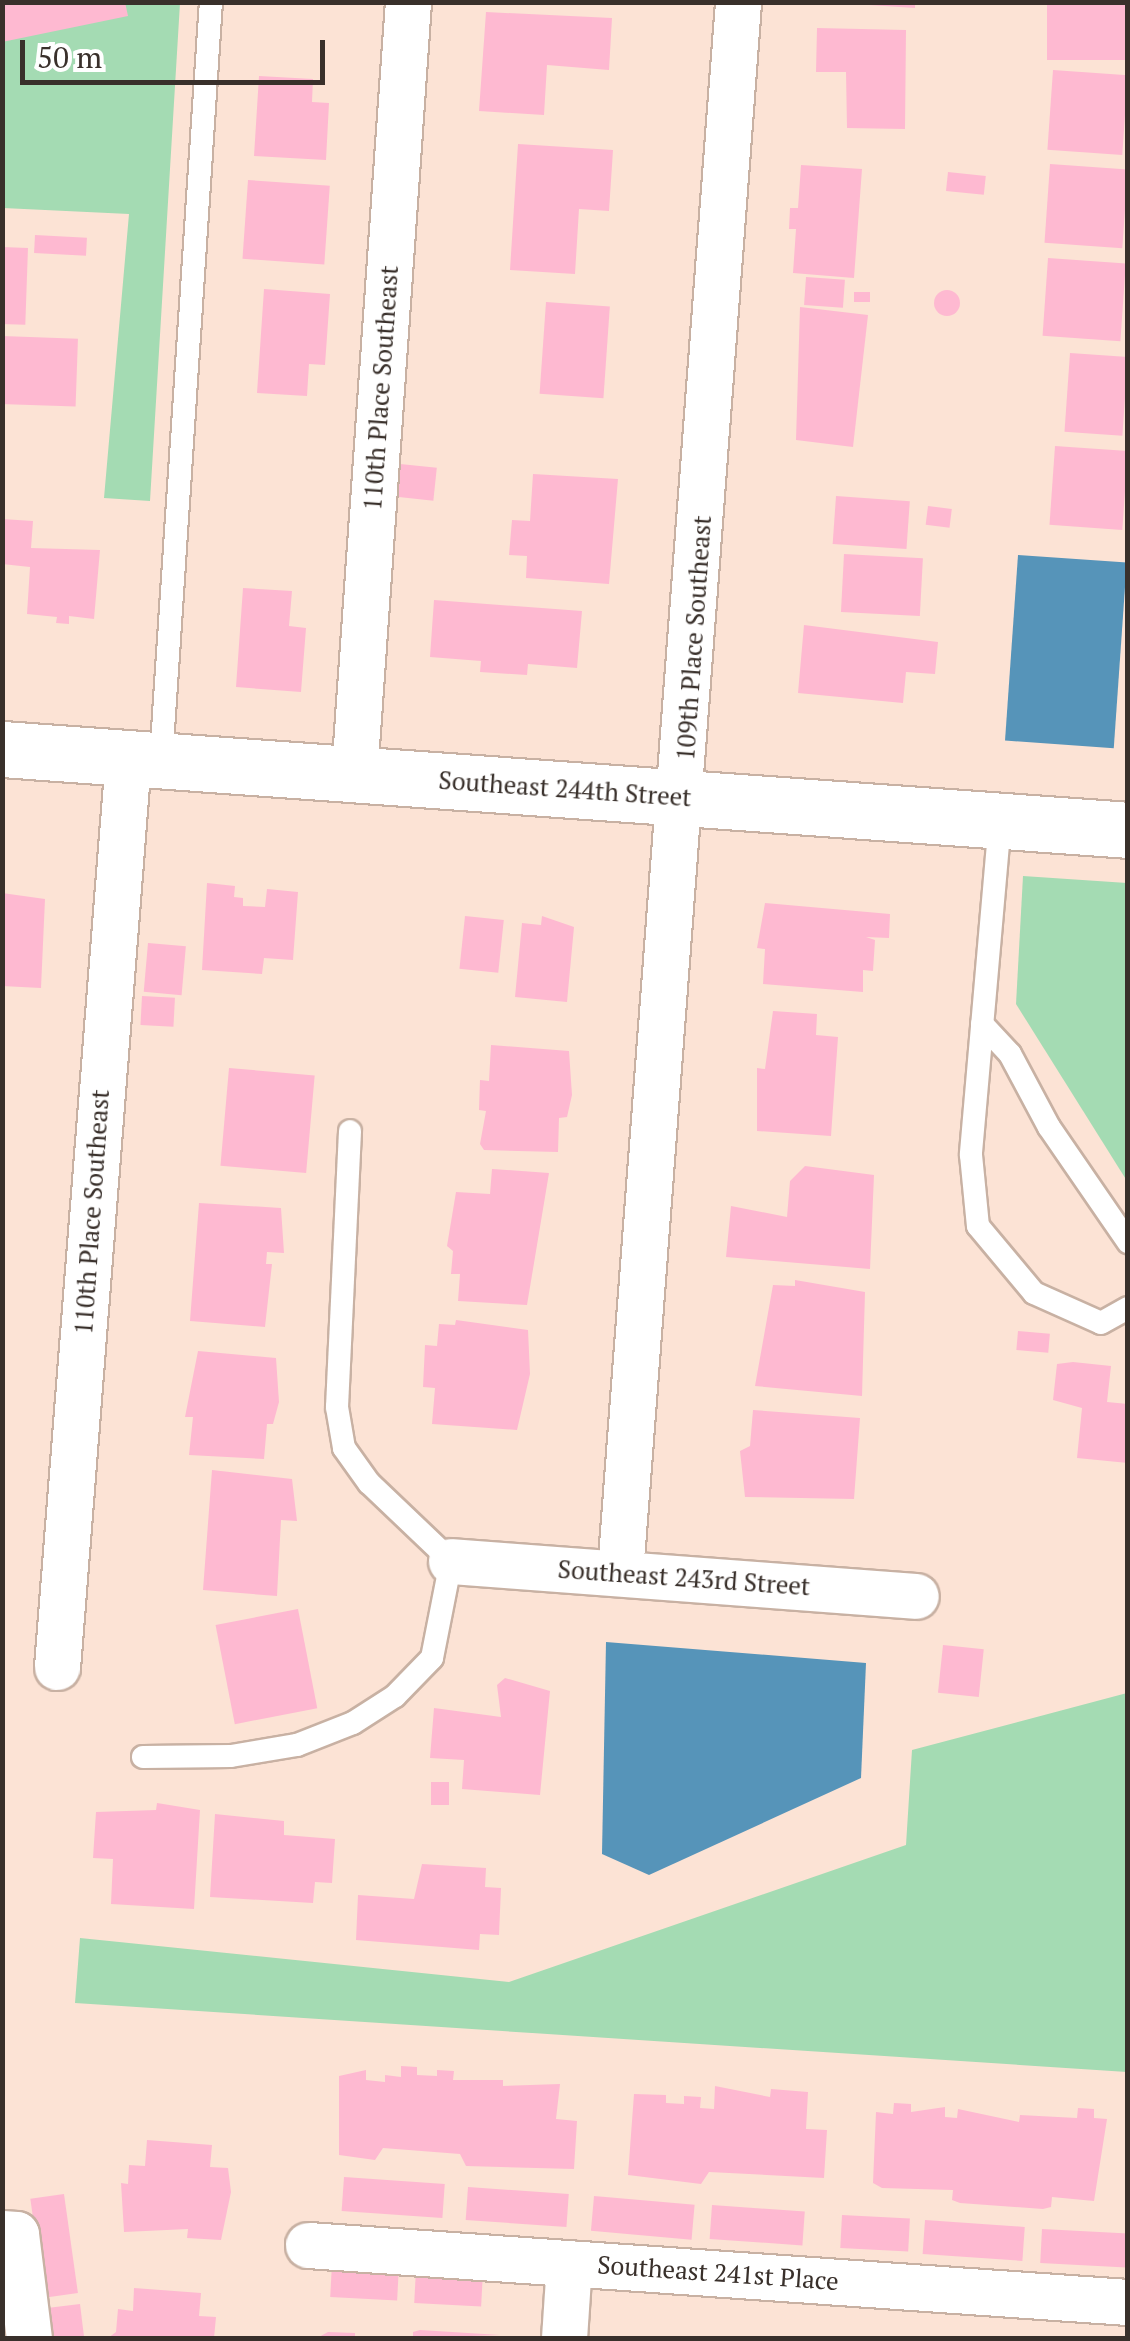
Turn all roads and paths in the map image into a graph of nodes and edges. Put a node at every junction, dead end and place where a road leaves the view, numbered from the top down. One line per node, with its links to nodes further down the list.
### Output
1 (210, 2): 5 (lane)
2 (408, 2): 6 (street, 110th Place Southeast)
3 (738, 2): 7 (street, 109th Place Southeast)
4 (2, 749): 5 (street, Southeast 244th Street)
5 (145, 759): 6 (street, Southeast 244th Street); 17 (street, 110th Place Southeast)
6 (354, 774): 7 (street, Southeast 244th Street)
7 (682, 798): 8 (street, Southeast 244th Street); 15 (street, 109th Place Southeast)
8 (1000, 821): 9 (street, Southeast 244th Street); 10 (lane)
9 (1128, 830)
10 (982, 1024): 12 (lane); 13 (lane)
11 (350, 1131): 14 (lane)
12 (1128, 1242)
13 (1128, 1308)
14 (451, 1561): 15 (street, Southeast 243rd Street); 18 (lane)
15 (620, 1572): 16 (street, Southeast 243rd Street)
16 (916, 1596)
17 (57, 1667)
18 (143, 1757)
19 (9, 2233): 23 (street)
20 (308, 2245): 21 (street, Southeast 241st Place)
21 (569, 2263): 22 (street, Southeast 241st Place); 24 (street)
22 (1115, 2314)
23 (29, 2338)
24 (564, 2338)

